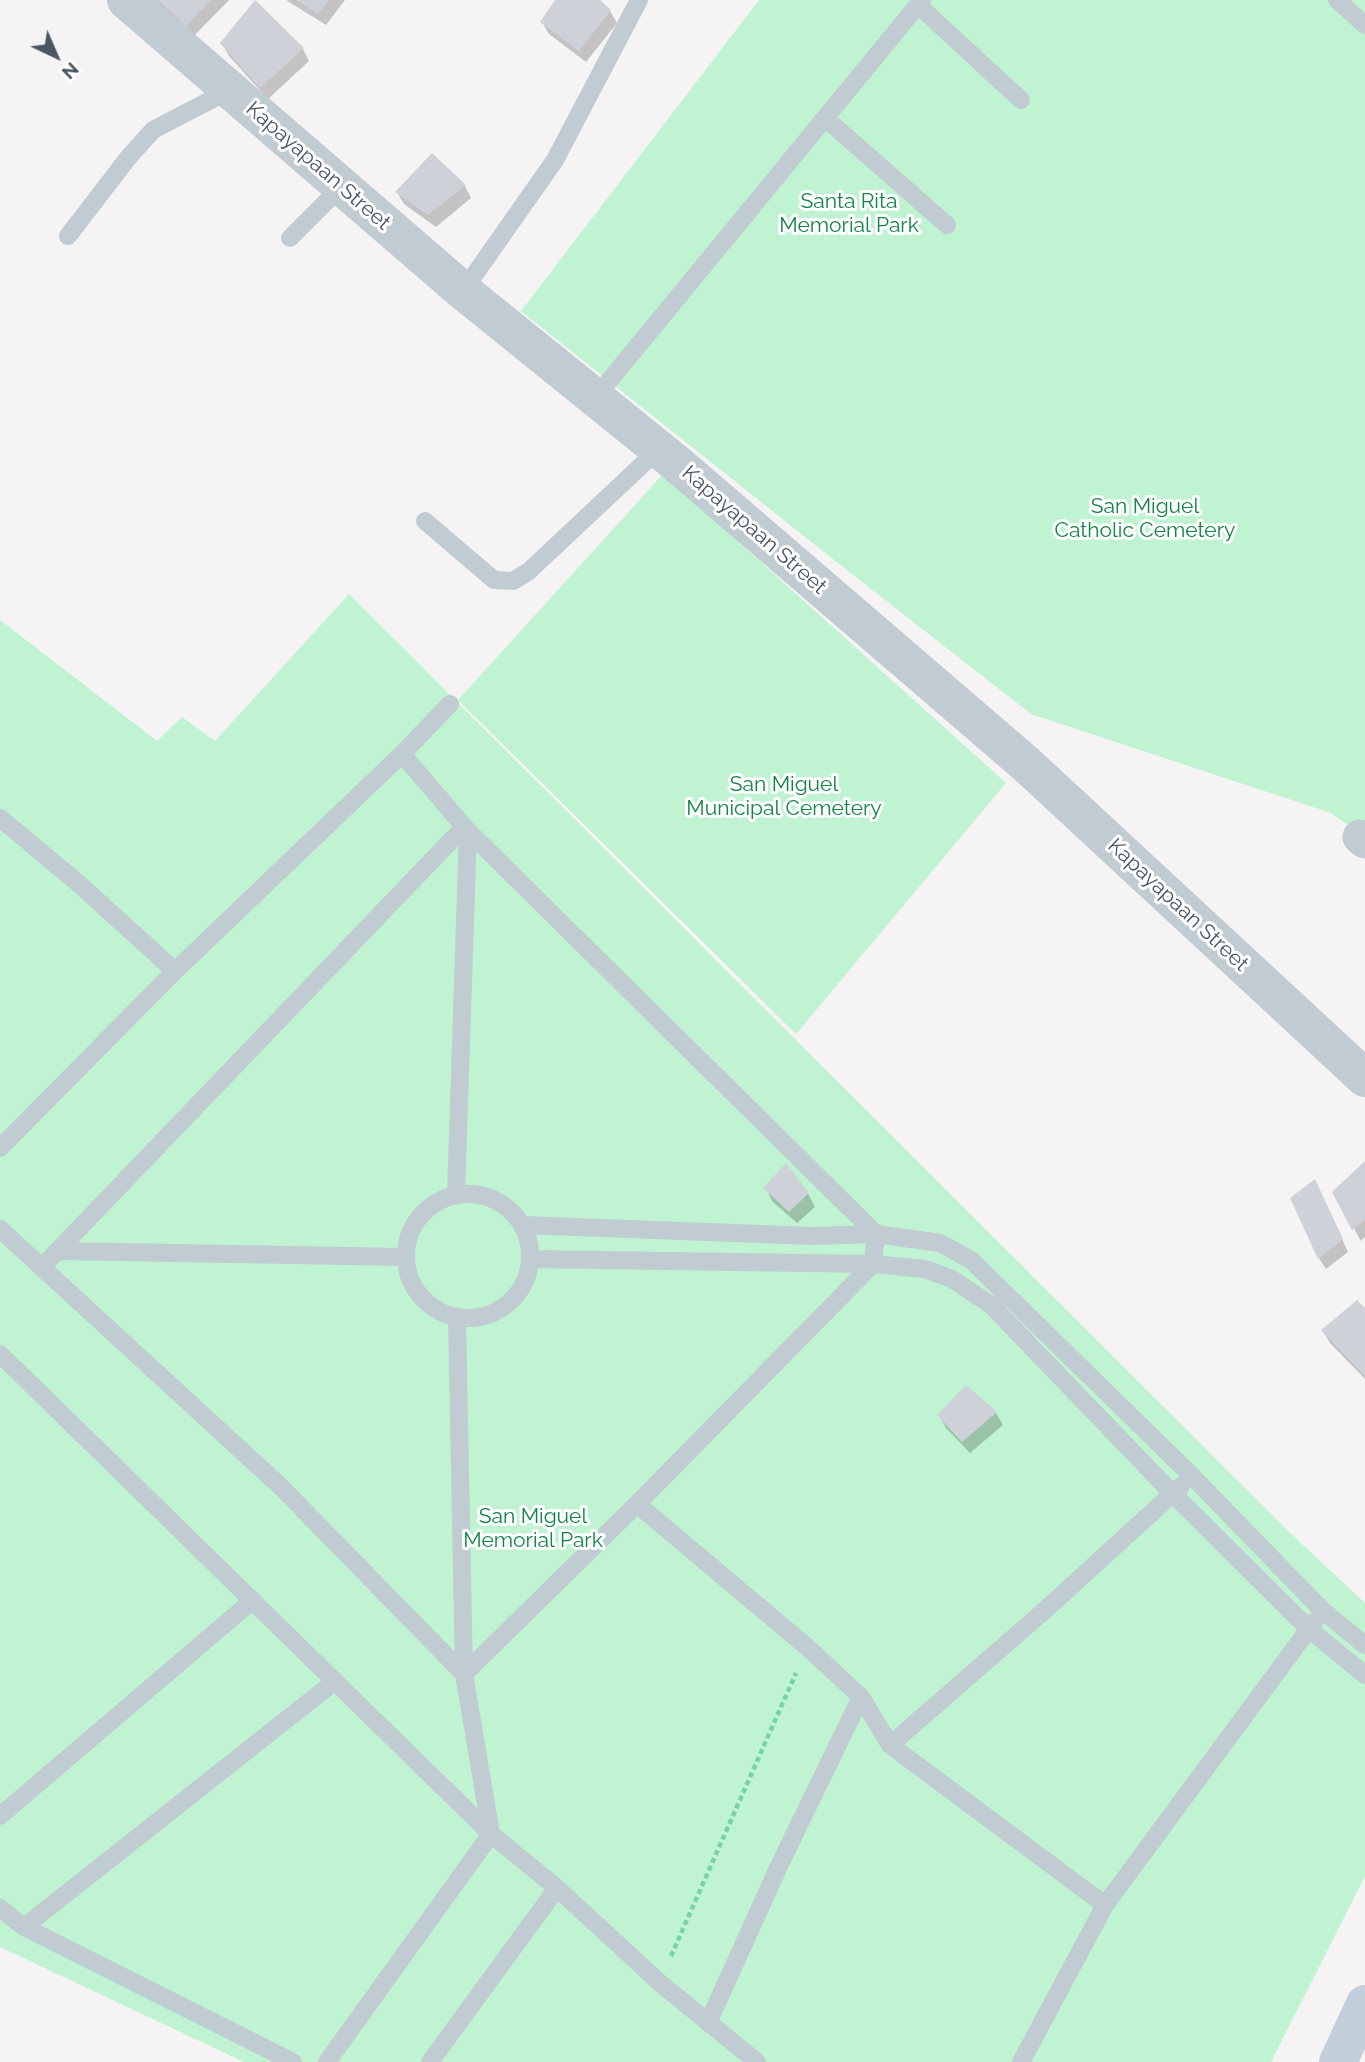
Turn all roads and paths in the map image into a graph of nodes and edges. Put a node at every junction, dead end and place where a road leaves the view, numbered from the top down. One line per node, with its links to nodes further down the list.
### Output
1 (126, 0): 6 (street, Kapayapaan Street)
2 (639, 0): 13 (lane)
3 (1337, 0): 5 (lane)
4 (920, 2): 7 (lane); 8 (lane)
5 (1365, 25)
6 (230, 90): 9 (street, Kapayapaan Street); 11 (lane)
7 (1021, 100)
8 (825, 118): 10 (lane); 14 (lane)
9 (341, 187): 12 (lane); 13 (street, Kapayapaan Street)
10 (947, 225)
11 (68, 236)
12 (290, 238)
13 (463, 291): 14 (street, Kapayapaan Street)
14 (595, 398): 15 (street, Kapayapaan Street)
15 (659, 449): 16 (lane); 22 (street, Kapayapaan Street)
16 (425, 520)
17 (450, 704): 18 (lane)
18 (402, 754): 20 (lane); 21 (lane)
19 (0, 818): 21 (lane)
20 (466, 829): 24 (lane); 27 (lane); 28 (lane)
21 (174, 971): 23 (lane)
22 (1365, 1078)
23 (0, 1148)
24 (456, 1194): 25 (lane); 29 (lane)
25 (523, 1225): 27 (lane); 30 (lane)
26 (0, 1229): 32 (lane)
27 (876, 1234): 31 (lane); 35 (lane)
28 (60, 1251): 29 (lane); 32 (lane)
29 (405, 1257): 33 (lane)
30 (531, 1259): 31 (lane); 33 (lane)
31 (873, 1264): 36 (lane); 37 (lane)
32 (42, 1267): 43 (lane)
33 (457, 1318): 43 (lane)
34 (0, 1354): 38 (lane)
35 (1192, 1476): 36 (lane); 39 (lane)
36 (1173, 1494): 40 (lane); 47 (lane)
37 (636, 1504): 42 (lane); 43 (lane)
38 (253, 1600): 45 (lane); 48 (lane)
39 (1323, 1611): 40 (lane); 41 (lane)
40 (1309, 1629): 44 (lane); 51 (lane)
41 (1365, 1645)
42 (807, 1647): 46 (lane); 54 (path)
43 (464, 1674): 49 (lane)
44 (1365, 1675)
45 (334, 1682): 49 (lane); 53 (lane)
46 (861, 1697): 47 (lane); 56 (lane)
47 (890, 1745): 51 (lane)
48 (0, 1816)
49 (491, 1834): 50 (lane); 58 (lane)
50 (557, 1888): 54 (lane); 59 (lane)
51 (1105, 1905): 61 (lane)
52 (0, 1908): 53 (lane)
53 (24, 1927): 57 (lane)
54 (660, 1983): 56 (lane)
55 (1365, 2004): 62 (main road)
56 (708, 2023): 60 (lane)
57 (293, 2062)
58 (327, 2062)
59 (430, 2062)
60 (757, 2062)
61 (1021, 2062)
62 (1338, 2062)

